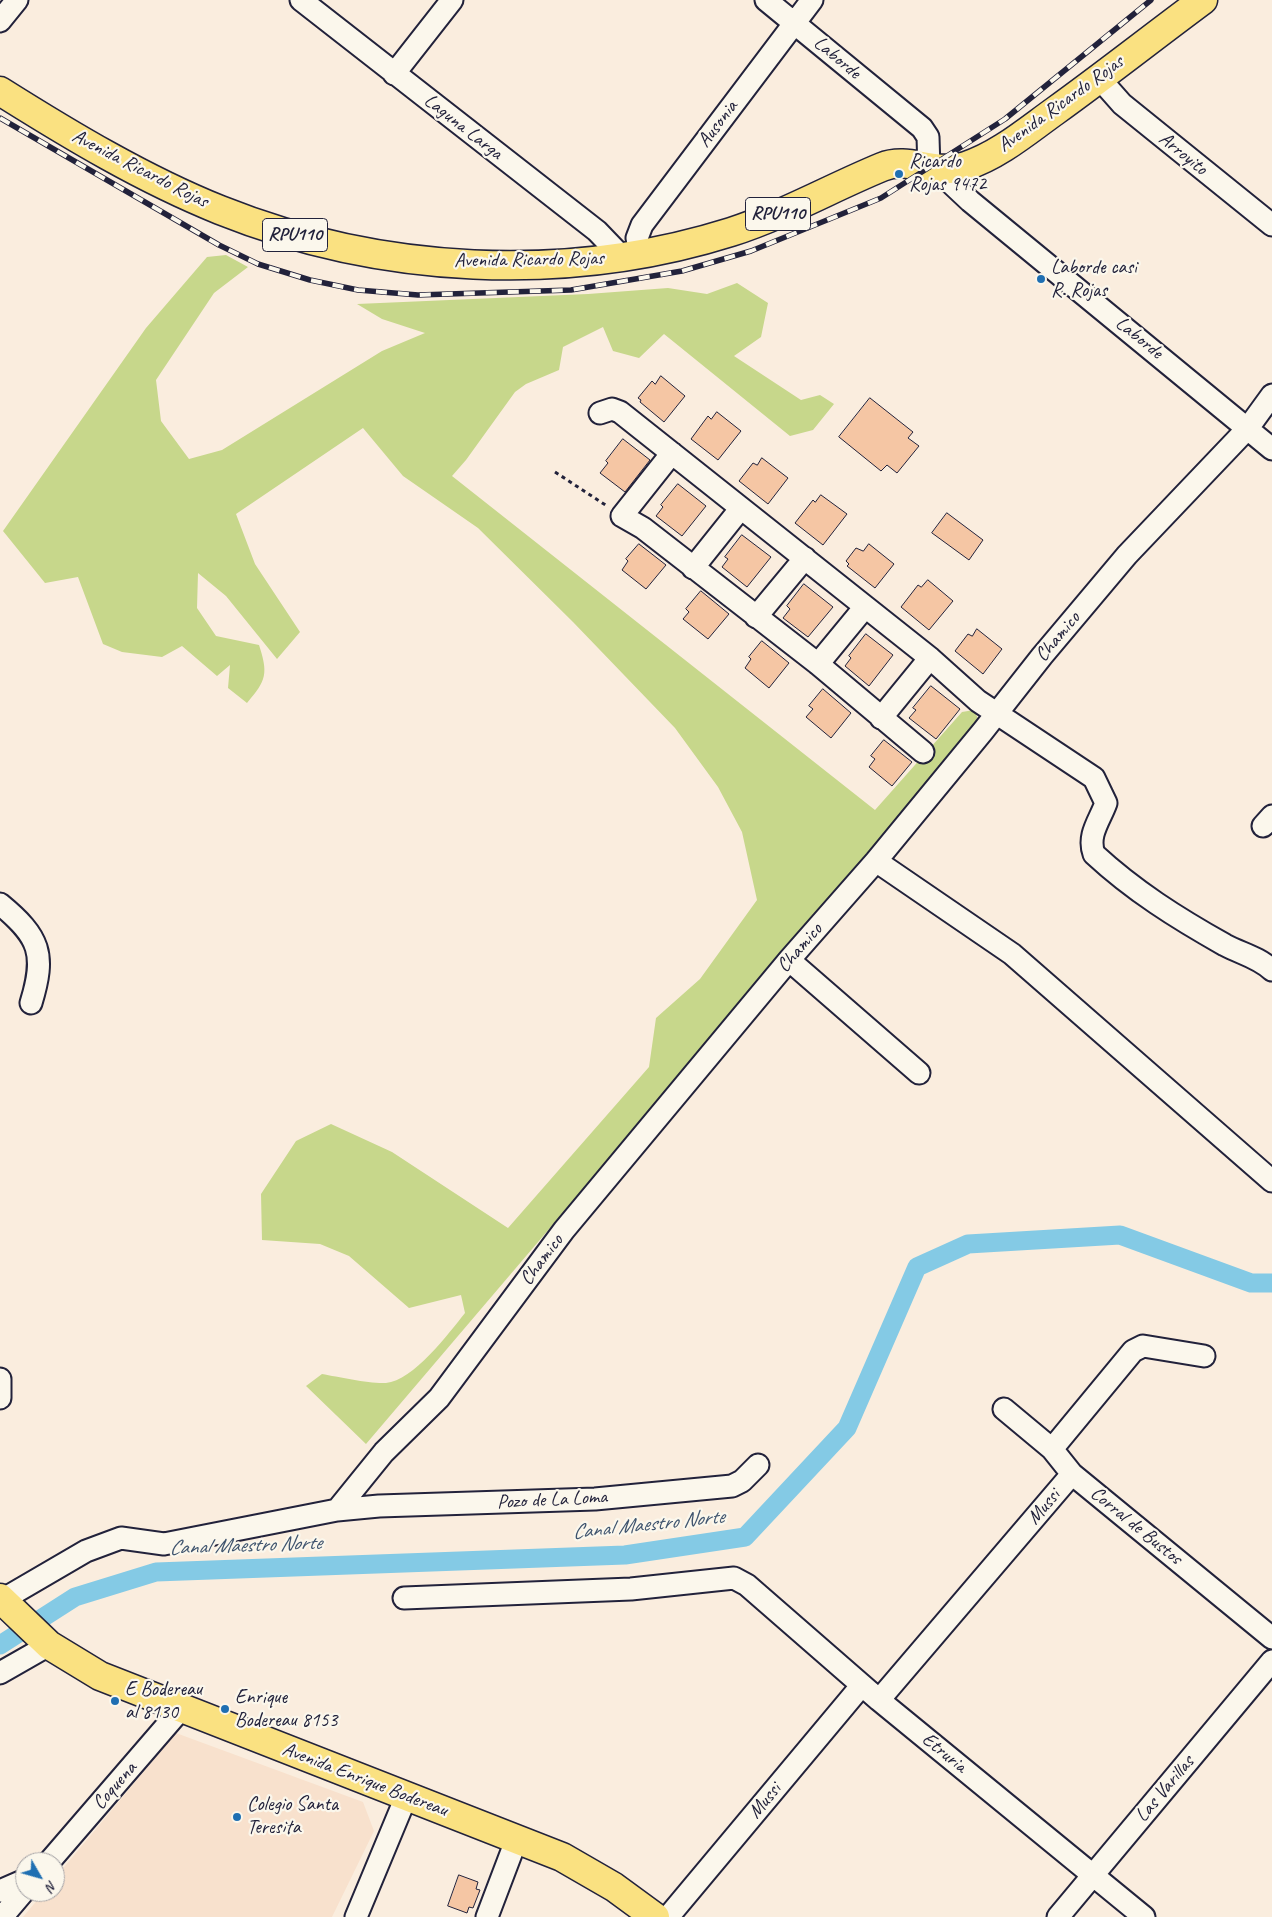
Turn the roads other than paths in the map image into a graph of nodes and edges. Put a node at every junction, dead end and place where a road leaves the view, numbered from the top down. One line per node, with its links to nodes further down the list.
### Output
1 (17, 0): 7 (street)
2 (300, 0): 9 (street, Laguna Larga)
3 (452, 0): 9 (street)
4 (766, 0): 8 (street, Laborde)
5 (812, 0): 8 (street, Ausonia)
6 (1203, 0): 10 (main road, Avenida Ricardo Rojas / RPU110)
7 (0, 21)
8 (794, 22): 12 (street, Laborde); 14 (street, Ausonia)
9 (394, 74): 14 (street, Laguna Larga)
10 (1099, 78): 12 (main road, Avenida Ricardo Rojas / RPU110); 13 (street, Arroyito)
11 (0, 91): 14 (main road, Avenida Ricardo Rojas / RPU110)
12 (933, 169): 14 (main road, Avenida Ricardo Rojas / RPU110); 17 (street, Laborde)
13 (1272, 225)
14 (631, 255)
15 (1272, 395): 17 (street, Chamico)
16 (600, 413): 19 (street)
17 (1248, 428): 18 (street, Laborde); 27 (street, Chamico)
18 (1272, 449)
19 (672, 453): 20 (street); 22 (street)
20 (741, 508): 21 (street); 22 (street)
21 (805, 558): 23 (street); 24 (street)
22 (693, 568): 24 (street)
23 (865, 607): 25 (street); 26 (street)
24 (756, 617): 26 (street)
25 (930, 658): 27 (street); 28 (street)
26 (818, 664): 28 (street)
27 (996, 714): 30 (street, Chamico); 33 (street)
28 (881, 718): 29 (street)
29 (923, 752)
30 (876, 862): 32 (street, Chamico); 36 (street)
31 (0, 904): 34 (street)
32 (789, 960): 35 (street); 44 (street, Chamico)
33 (1272, 970)
34 (31, 1003)
35 (919, 1073)
36 (1272, 1181)
37 (1204, 1356): 41 (street)
38 (0, 1379): 39 (street)
39 (0, 1398)
40 (1004, 1409): 41 (street, Corral de Bustos)
41 (1052, 1449): 43 (street, Corral de Bustos)
42 (758, 1465): 44 (street, Pozo de La Loma)
43 (1072, 1474): 47 (street, Corral de Bustos); 52 (street, Mussi)
44 (337, 1510): 46 (street)
45 (404, 1598): 51 (street, Etruria)
46 (3, 1605): 48 (main road, Avenida Enrique Bodereau)
47 (1272, 1638)
48 (49, 1645): 50 (street); 53 (main road, Avenida Enrique Bodereau)
49 (1272, 1661): 57 (street, Las Varillas)
50 (0, 1673)
51 (862, 1684): 52 (street, Etruria); 65 (street, Mussi)
52 (879, 1700): 57 (street, Etruria)
53 (181, 1710): 54 (main road, Avenida Enrique Bodereau); 56 (street, Coquena)
54 (406, 1797): 55 (main road, Avenida Enrique Bodereau); 62 (street)
55 (517, 1838): 63 (street); 64 (main road, Avenida Enrique Bodereau)
56 (58, 1852)
57 (1093, 1874): 66 (street, Las Varillas); 67 (street, Etruria)
58 (15, 1884): 59 (street)
59 (0, 1891)
60 (15, 1902): 61 (street)
61 (2, 1917)
62 (356, 1917)
63 (487, 1917)
64 (655, 1917)
65 (668, 1917)
66 (1058, 1917)
67 (1144, 1917)

